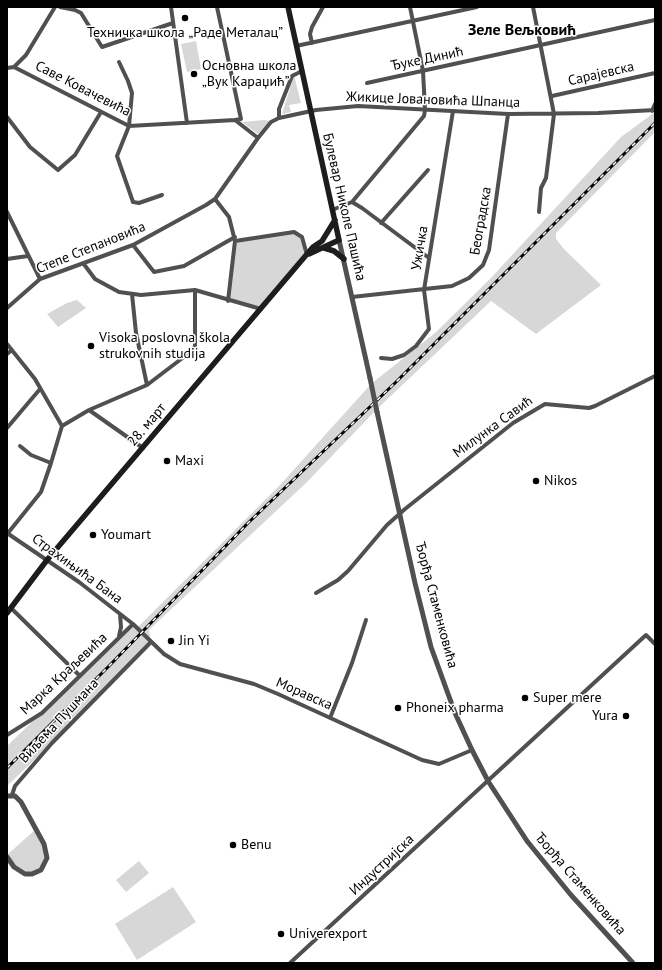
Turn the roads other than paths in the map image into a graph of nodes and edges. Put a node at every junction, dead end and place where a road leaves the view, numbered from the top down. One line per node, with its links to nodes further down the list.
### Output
1 (55, 7): 17 (street)
2 (60, 7): 12 (street)
3 (171, 7): 12 (street)
4 (217, 7): 34 (street)
5 (288, 7): 14 (main road, Булевар Николе Пашића)
6 (323, 7): 13 (street)
7 (410, 7): 11 (street)
8 (477, 7): 11 (street)
9 (533, 7): 15 (street)
10 (655, 20): 15 (street, Ђуке Динић)
11 (413, 21): 13 (street); 20 (street)
12 (173, 23): 35 (street)
13 (312, 43): 14 (street)
14 (296, 46): 19 (main road, Булевар Николе Пашића)
15 (541, 46): 20 (street, Ђуке Динић); 23 (street)
16 (119, 62): 36 (street)
17 (14, 67): 18 (street); 29 (street, Саве Ковачевића)
18 (7, 68)
19 (302, 71): 26 (main road, Булевар Николе Пашића); 33 (street)
20 (423, 71): 22 (street, Ђуке Динић); 25 (street)
21 (655, 73): 23 (street, Сарајевска)
22 (367, 83)
23 (552, 96): 31 (street)
24 (655, 104): 28 (street)
25 (425, 110): 26 (street, Жикице Јовановића Шпанца); 27 (street, Жикице Јовановића Шпанца); 41 (street)
26 (311, 111): 33 (street, Степе Степановића); 42 (main road, Булевар Николе Пашића)
27 (453, 111): 30 (street, Жикице Јовановића Шпанца); 54 (street, Ужичка)
28 (654, 111): 31 (street, Жикице Јовановића Шпанца)
29 (101, 112): 32 (street); 36 (street, Саве Ковачевића)
30 (508, 114): 31 (street, Жикице Јовановића Шпанца); 60 (street, Београдска)
31 (554, 114): 44 (street)
32 (7, 117)
33 (279, 118): 37 (street, Степе Степановића)
34 (235, 120): 35 (street, Саве Ковачевића); 37 (street)
35 (187, 123): 36 (street, Саве Ковачевића)
36 (129, 126): 39 (street)
37 (258, 138): 40 (street, Степе Степановића)
38 (428, 170): 46 (street)
39 (162, 195)
40 (215, 199): 47 (street); 50 (street, Степе Степановића)
41 (352, 202): 42 (street); 46 (street)
42 (332, 210): 45 (main road, Булевар Николе Пашића)
43 (7, 212): 52 (street)
44 (539, 212)
45 (335, 220): 48 (main road, Булевар Николе Пашића); 49 (main road, 28. март)
46 (381, 223): 54 (street)
47 (235, 239): 50 (street); 53 (street); 63 (street)
48 (339, 240): 49 (main road); 51 (main road, 28. март); 56 (street, Булевар Николе Пашића)
49 (322, 241): 53 (main road, 28. март)
50 (133, 245): 57 (street, Степе Степановића)
51 (322, 248): 53 (main road, 28. март); 56 (main road)
52 (28, 256): 55 (street); 58 (street)
53 (307, 256): 65 (main road, 28. март)
54 (429, 258): 60 (street, Ужичка)
55 (7, 259)
56 (344, 259): 62 (street, Булевар Николе Пашића)
57 (83, 263): 58 (street, Степе Степановића); 61 (street)
58 (40, 279): 64 (street, Степе Степановића)
59 (195, 290): 61 (street); 63 (street); 71 (street)
60 (424, 290): 62 (street, Београдска); 69 (street, Ужичка)
61 (132, 294): 71 (street)
62 (352, 297): 74 (street, Булевар Николе Пашића, bridge)
63 (228, 301): 65 (street)
64 (7, 308)
65 (261, 309): 78 (main road, 28. март)
66 (7, 344): 67 (street)
67 (12, 350): 68 (street); 72 (street)
68 (7, 354)
69 (381, 358)
70 (655, 376): 80 (street, Милунка Савић)
71 (147, 385): 73 (street)
72 (40, 389): 75 (street); 76 (street)
73 (89, 410): 75 (street); 78 (street)
74 (377, 412): 80 (street, Ђорђа Стаменковића)
75 (62, 426): 79 (street)
76 (7, 428)
77 (20, 446): 79 (street)
78 (143, 448): 82 (main road, 28. март)
79 (51, 463): 81 (street)
80 (400, 513): 83 (street, Милунка Савић); 95 (street, Ђорђа Стаменковића)
81 (8, 533): 82 (street, Страхињића Бана)
82 (47, 560): 84 (main road, 28. март); 86 (street, Страхињића Бана)
83 (316, 593)
84 (11, 608): 85 (main road, 28. март); 92 (street)
85 (7, 613)
86 (120, 613): 88 (street, Страхињића Бана); 89 (street)
87 (366, 620): 93 (street)
88 (133, 624): 89 (street, Марка Краљевића); 90 (street, Моравска)
89 (118, 638): 92 (street, Марка Краљевића)
90 (151, 642): 93 (street, Моравска); 97 (street, Виљема Пушмана)
91 (655, 644): 96 (street, Индустријска)
92 (80, 676): 94 (street, Марка Краљевића)
93 (330, 718): 95 (street, Моравска)
94 (7, 735)
95 (472, 750): 96 (street, Ђорђа Стаменковића)
96 (488, 781): 99 (street, Индустријска); 100 (street, Ђорђа Стаменковића)
97 (9, 795): 98 (street, Виљема Пушмана)
98 (7, 857)
99 (290, 963)
100 (633, 963)

